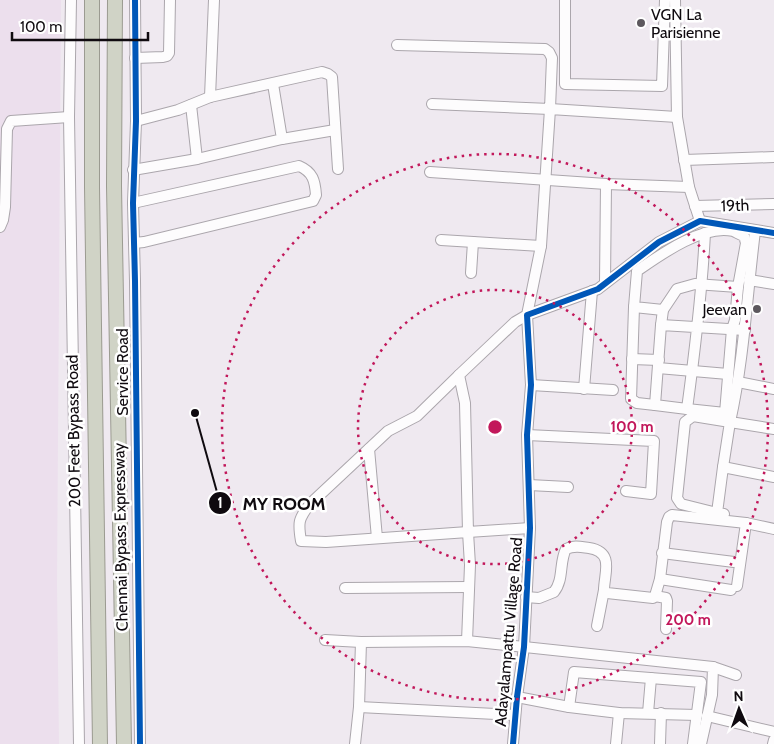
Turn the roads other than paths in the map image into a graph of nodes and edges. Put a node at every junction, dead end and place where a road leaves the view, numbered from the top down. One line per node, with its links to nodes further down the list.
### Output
1 (71, 0): 17 (street, 200 Feet Bypass Road)
2 (92, 0): 113 (highway, Chennai Bypass Expressway)
3 (115, 0): 114 (highway, Chennai Bypass Expressway)
4 (135, 0): 11 (street, Service Road)
5 (170, 0): 11 (street)
6 (214, 0): 13 (street)
7 (565, 0): 8 (street)
8 (665, 0)
9 (675, 0): 18 (street)
10 (397, 45): 16 (street, Adayalampattu Village Road)
11 (135, 58): 19 (street, Service Road)
12 (273, 84): 13 (street); 20 (street); 21 (street)
13 (210, 97): 15 (street)
14 (432, 104): 16 (street)
15 (191, 105): 19 (street); 23 (street)
16 (550, 109): 18 (street); 29 (street, Adayalampattu Village Road)
17 (69, 117): 28 (street); 112 (street, 200 Feet Bypass Road)
18 (677, 117): 24 (street)
19 (136, 121): 26 (street, Service Road)
20 (335, 130): 21 (street); 25 (street)
21 (282, 139): 23 (street)
22 (774, 157): 24 (street)
23 (197, 159): 26 (street)
24 (684, 160): 31 (street)
25 (338, 169)
26 (133, 170): 32 (street, Service Road)
27 (430, 172): 29 (street)
28 (3, 177): 36 (street)
29 (546, 178): 30 (street); 43 (street, Adayalampattu Village Road)
30 (606, 184): 31 (street); 46 (street)
31 (688, 187): 34 (street)
32 (137, 202): 42 (street, Service Road); 42 (street)
33 (774, 204): 34 (street, 19th)
34 (695, 206): 35 (street)
35 (700, 221): 37 (street); 46 (street)
36 (0, 227)
37 (755, 230): 39 (street); 45 (street)
38 (705, 233): 47 (street); 49 (street); 51 (street)
39 (774, 233)
40 (441, 240): 41 (street)
41 (473, 242): 43 (street); 44 (street)
42 (139, 243): 115 (street, Service Road)
43 (541, 246): 53 (street, Adayalampattu Village Road)
44 (472, 273)
45 (749, 280): 48 (street); 57 (street)
46 (605, 283): 50 (street)
47 (702, 284): 49 (street); 52 (street); 55 (street)
48 (774, 284)
49 (738, 286): 56 (street)
50 (592, 291): 53 (street); 65 (street)
51 (634, 307): 52 (street); 58 (street)
52 (663, 310): 54 (street)
53 (527, 315): 62 (street); 64 (street, Adayalampattu Village Road)
54 (661, 325): 55 (street); 59 (street)
55 (697, 327): 56 (street); 60 (street)
56 (732, 329): 57 (street); 61 (street)
57 (746, 330): 63 (street)
58 (632, 359): 59 (street); 68 (street)
59 (658, 364): 60 (street); 68 (street)
60 (692, 370): 61 (street); 69 (street)
61 (728, 374): 69 (street)
62 (459, 375): 73 (street); 84 (street)
63 (738, 382): 66 (street); 70 (street)
64 (531, 385): 65 (street); 72 (street, Adayalampattu Village Road)
65 (584, 389): 67 (street)
66 (774, 389)
67 (612, 390)
68 (655, 405): 69 (street)
69 (687, 409)
70 (730, 422): 71 (street); 74 (street); 79 (street)
71 (774, 429)
72 (527, 435): 76 (street, Adayalampattu Village Road); 78 (street)
73 (369, 448): 85 (street); 85 (street)
74 (722, 468): 75 (street); 79 (street)
75 (774, 477)
76 (529, 485): 77 (street); 82 (street, Adayalampattu Village Road)
77 (568, 487)
78 (626, 492)
79 (717, 513): 80 (street)
80 (774, 522)
81 (746, 523): 83 (street); 86 (street); 88 (street)
82 (530, 528): 84 (street); 93 (street, Adayalampattu Village Road)
83 (774, 529)
84 (468, 532): 85 (street); 89 (street)
85 (377, 538)
86 (662, 553): 87 (street); 88 (street)
87 (734, 562)
88 (660, 579): 92 (street)
89 (468, 587): 90 (street); 97 (street)
90 (345, 588)
91 (604, 590): 92 (street); 93 (street); 94 (street)
92 (655, 596): 95 (street)
93 (526, 597): 99 (street, Adayalampattu Village Road)
94 (597, 626)
95 (666, 629)
96 (325, 640): 98 (street)
97 (467, 641): 98 (street); 99 (street)
98 (361, 642): 104 (street)
99 (524, 647): 100 (street); 103 (street, Adayalampattu Village Road)
100 (713, 667): 101 (street); 110 (street)
101 (736, 676)
102 (651, 678): 105 (street); 108 (street); 110 (street)
103 (517, 697): 105 (street); 109 (street, Adayalampattu Village Road)
104 (359, 707): 109 (street); 116 (street)
105 (569, 707): 106 (street)
106 (619, 713): 108 (street); 118 (street)
107 (661, 713): 108 (street); 110 (street); 119 (street)
108 (648, 714)
109 (515, 715): 117 (street, Adayalampattu Village Road)
110 (702, 716): 111 (street); 120 (street); 121 (street)
111 (774, 732)
112 (78, 744)
113 (100, 744)
114 (124, 744)
115 (140, 744)
116 (355, 744)
117 (513, 744)
118 (616, 744)
119 (660, 744)
120 (693, 744)
121 (701, 744)

